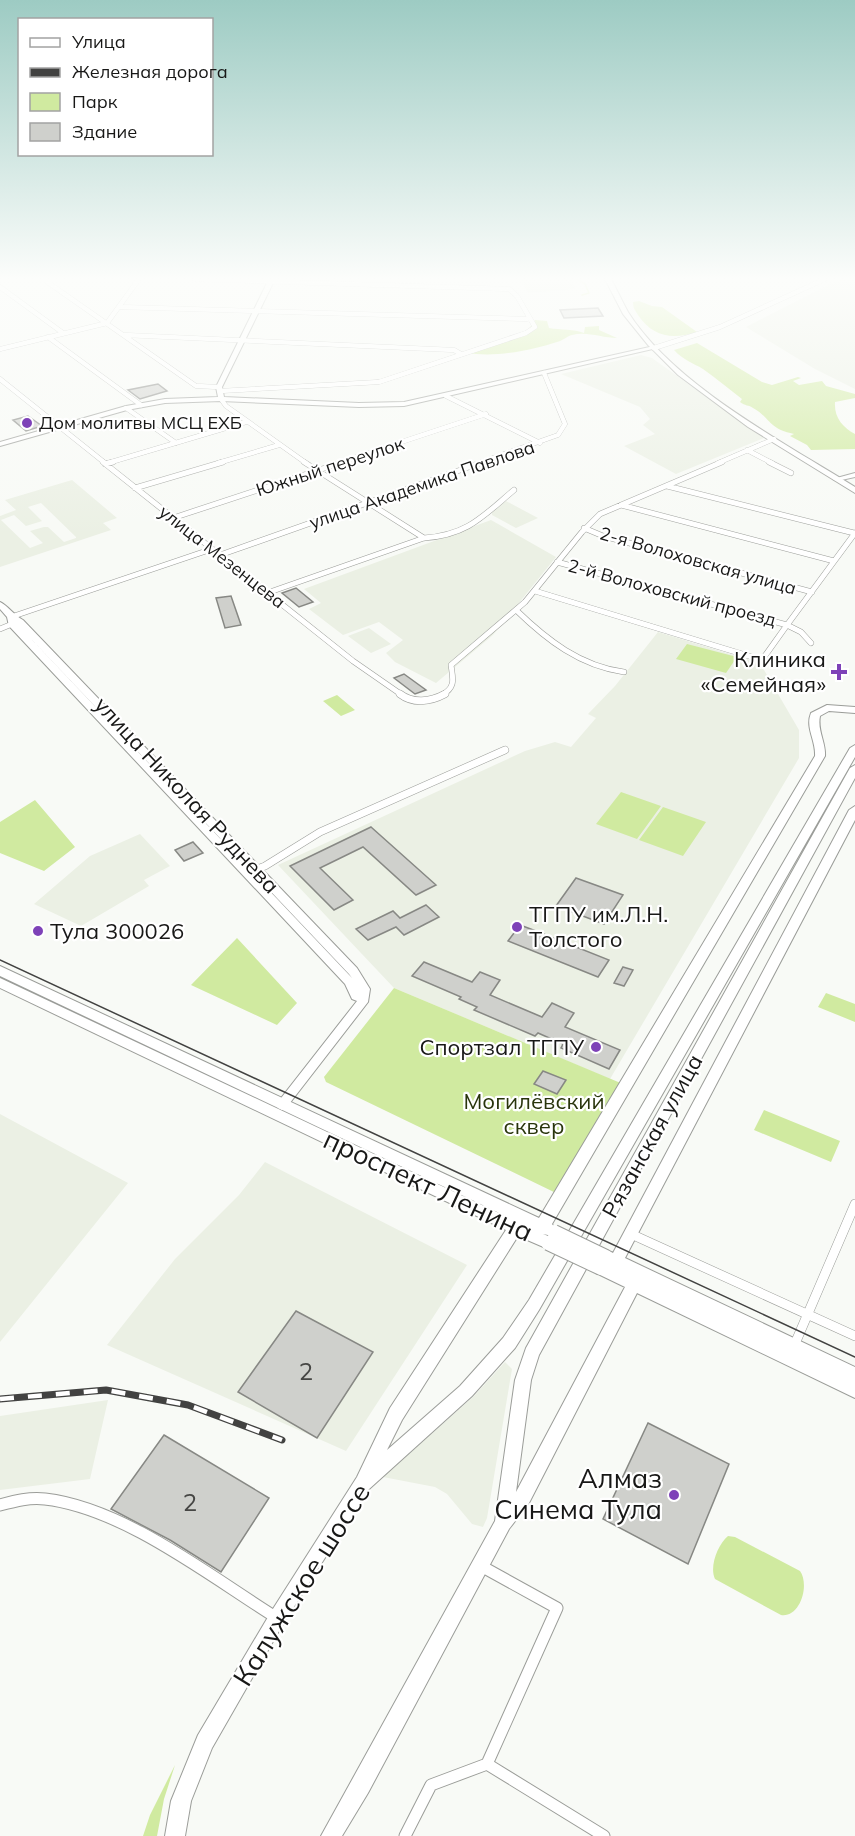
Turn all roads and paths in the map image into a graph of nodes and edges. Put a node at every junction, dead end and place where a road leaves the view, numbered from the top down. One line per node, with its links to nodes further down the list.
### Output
1 (86, 365): 12 (street)
2 (164, 365): 9 (street)
3 (231, 365): 9 (street)
4 (430, 365): 9 (street)
5 (581, 365): 7 (street)
6 (673, 365): 17 (main road)
7 (544, 373): 10 (street); 19 (street, улица Академика Павлова)
8 (0, 379): 16 (street, улица Мезенцева)
9 (220, 389): 11 (street)
10 (446, 396): 11 (street); 14 (street)
11 (221, 399): 12 (street); 15 (street)
12 (141, 405): 13 (street)
13 (126, 408): 16 (street); 18 (street)
14 (486, 414): 19 (street); 24 (street, Южный переулок)
15 (246, 422): 18 (street); 21 (street)
16 (59, 427): 20 (street); 23 (street, улица Мезенцева)
17 (774, 439): 22 (street); 27 (main road)
18 (176, 443): 23 (street)
19 (540, 443): 32 (street, улица Академика Павлова)
20 (0, 444)
21 (279, 445): 24 (street); 29 (street)
22 (747, 450): 25 (street); 28 (street)
23 (105, 464): 29 (street, улица Мезенцева)
24 (318, 472): 32 (street); 34 (street, Южный переулок)
25 (792, 472)
26 (855, 475): 27 (street)
27 (837, 479): 31 (main road)
28 (667, 486): 33 (street); 36 (street)
29 (135, 488): 34 (street, улица Мезенцева)
30 (514, 490): 37 (street)
31 (855, 491)
32 (369, 503): 37 (street); 39 (street, улица Академика Павлова)
33 (620, 505): 35 (street); 40 (street)
34 (173, 518): 38 (street, улица Мезенцева)
35 (584, 528): 41 (street); 43 (street, 2-я Волоховская улица)
36 (854, 533): 40 (street)
37 (424, 538): 44 (street)
38 (212, 549): 39 (street, улица Мезенцева); 47 (street)
39 (220, 555): 44 (street, улица Мезенцева)
40 (834, 561): 43 (street)
41 (557, 562): 42 (street); 48 (street, 2-й Волоховский проезд)
42 (535, 591): 46 (street); 48 (street)
43 (812, 592): 48 (street)
44 (267, 593): 46 (street, улица Мезенцева)
45 (0, 604): 47 (street, улица Николая Руднева)
46 (516, 610): 51 (street)
47 (12, 620): 49 (street); 58 (street, улица Николая Руднева)
48 (787, 625): 50 (street)
49 (0, 629)
50 (811, 643)
51 (624, 672)
52 (855, 710): 64 (main road)
53 (855, 748): 70 (main road, Рязанская улица)
54 (505, 750): 58 (street)
55 (855, 768): 56 (main road, Рязанская улица)
56 (850, 784): 76 (main road, Рязанская улица)
57 (855, 810): 65 (main road)
58 (252, 871): 61 (street, улица Николая Руднева)
59 (0, 971): 61 (main road, проспект Ленина)
60 (0, 983): 61 (main road, проспект Ленина)
61 (279, 1109): 63 (main road, проспект Ленина); 64 (main road, проспект Ленина)
62 (855, 1204): 68 (street)
63 (515, 1228): 64 (main road, проспект Ленина); 74 (main road)
64 (548, 1234): 66 (main road, проспект Ленина, bridge)
65 (630, 1234): 66 (main road); 68 (street)
66 (607, 1262): 67 (main road, проспект Ленина); 71 (main road, проспект Ленина)
67 (634, 1284): 73 (main road, проспект Ленина); 76 (main road)
68 (807, 1315): 69 (street); 71 (street)
69 (855, 1336)
70 (509, 1343): 74 (main road, Калужское шоссе)
71 (794, 1346): 72 (main road, проспект Ленина)
72 (855, 1375)
73 (855, 1390)
74 (362, 1484): 78 (main road, Калужское шоссе)
75 (0, 1505): 78 (street)
76 (503, 1523): 77 (main road)
77 (481, 1566): 79 (street); 81 (main road)
78 (277, 1618): 80 (main road, Калужское шоссе)
79 (487, 1764): 82 (street); 83 (street)
80 (175, 1836)
81 (331, 1836)
82 (405, 1836)
83 (604, 1836)

